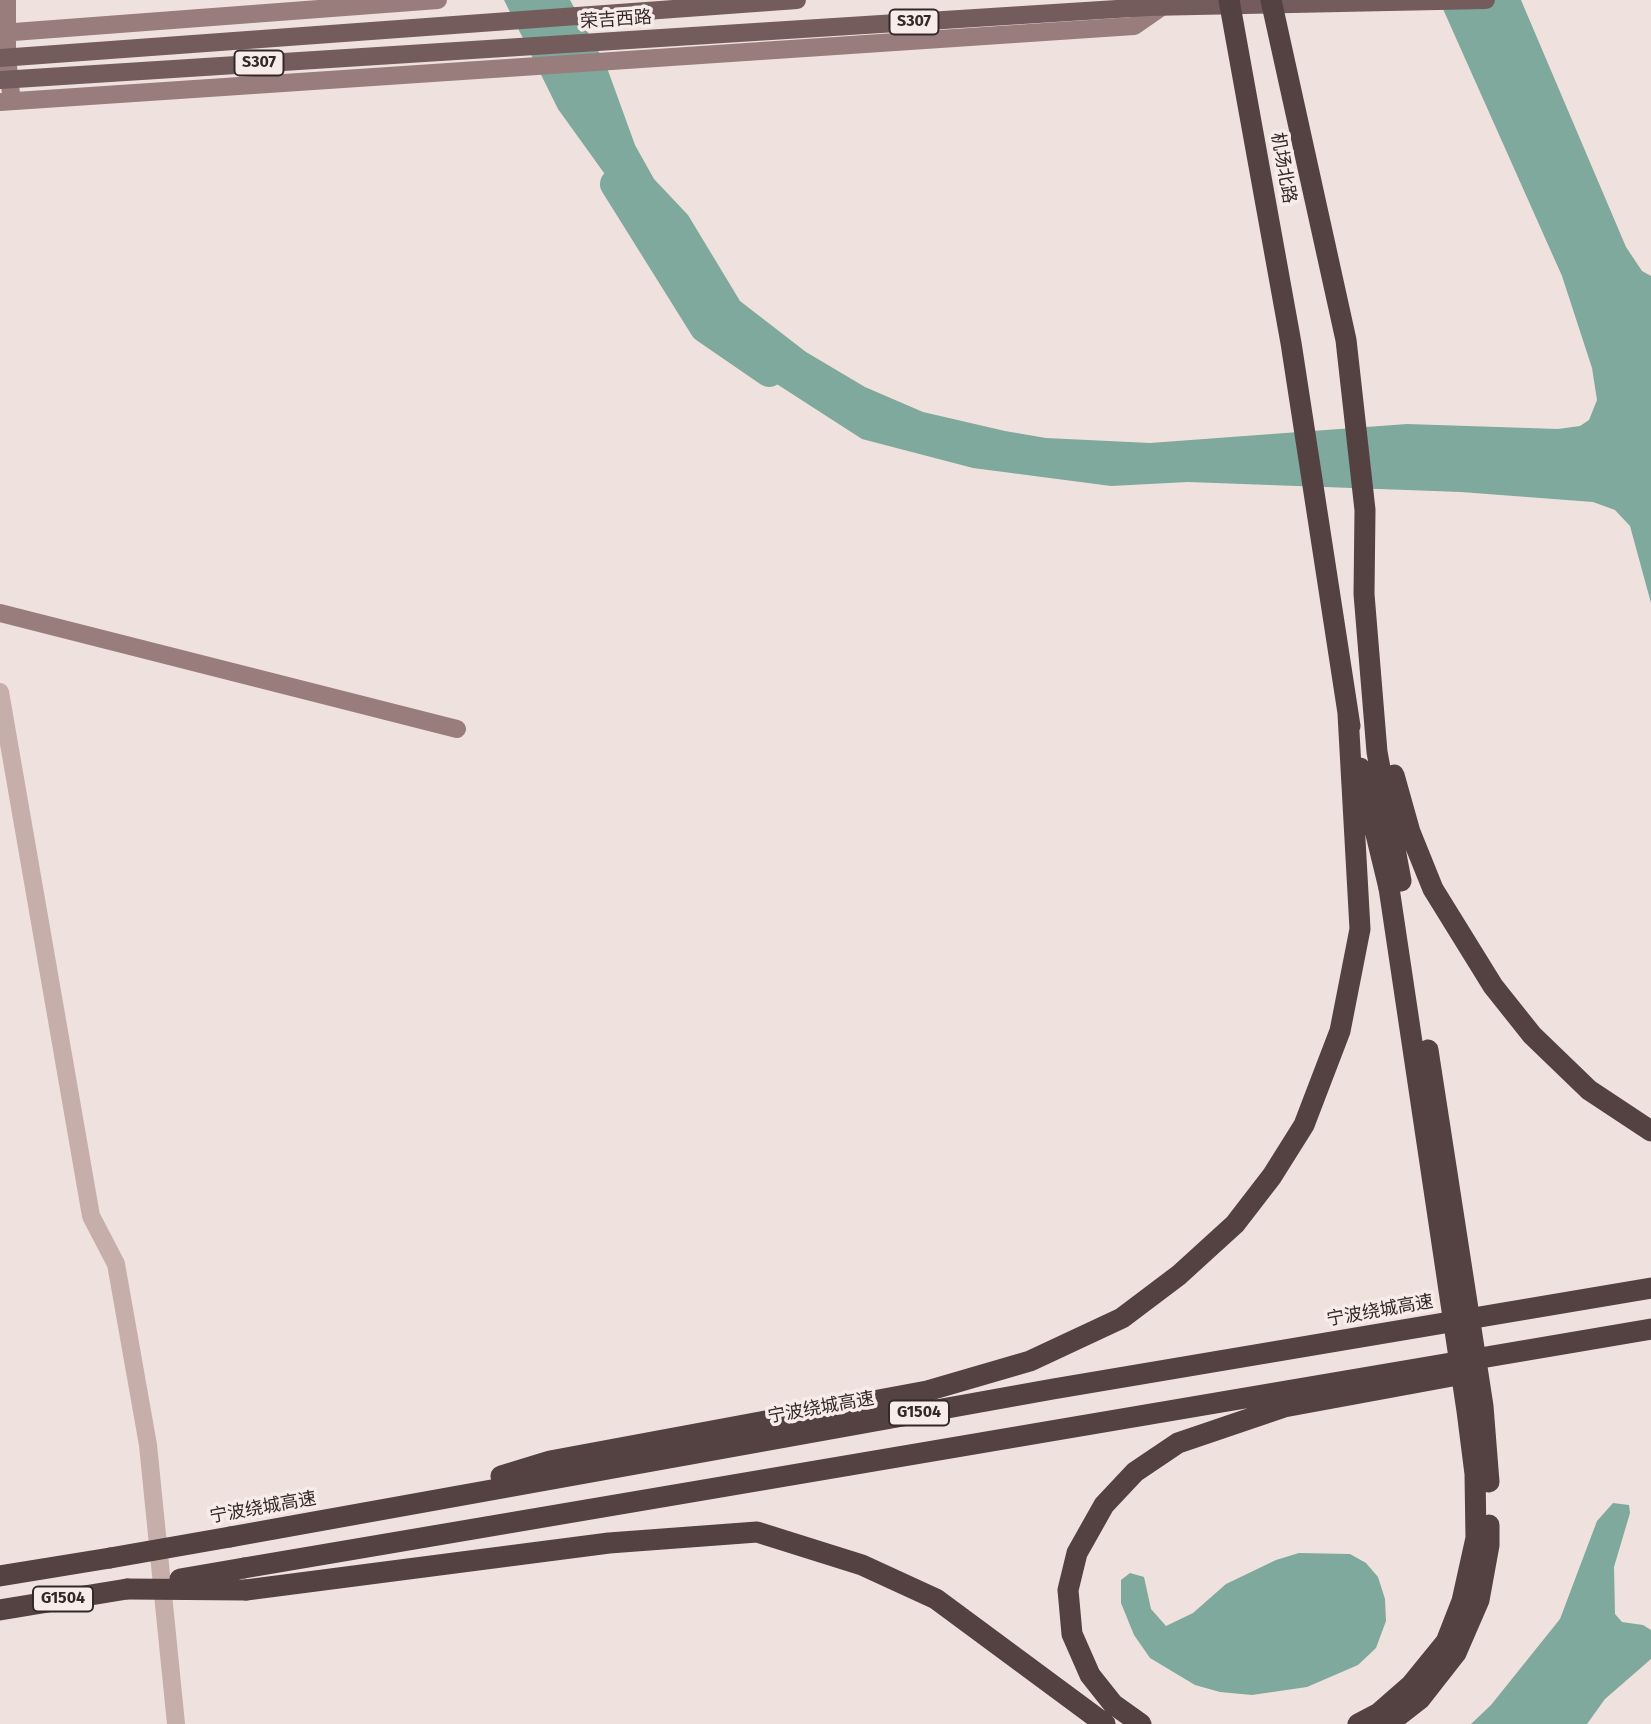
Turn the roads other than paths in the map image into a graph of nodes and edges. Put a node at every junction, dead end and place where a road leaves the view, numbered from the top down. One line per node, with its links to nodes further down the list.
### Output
1 (7, 0): 9 (street)
2 (438, 0): 9 (street)
3 (797, 0): 10 (main road, 荣吉西路 / S307)
4 (1486, 0): 6 (main road, 荣吉西路 / S307)
5 (1271, 1): 6 (main road, 荣吉西路 / S307); 7 (main road, 荣吉西路 / S307); 15 (highway, 机场北路)
6 (1447, 1)
7 (1230, 3): 8 (main road, 荣吉西路 / S307); 16 (highway, 机场北路)
8 (1160, 8): 11 (main road, 荣吉西路 / S307); 12 (street)
9 (3, 32): 10 (street)
10 (3, 58): 11 (street)
11 (5, 79): 12 (street)
12 (6, 102)
13 (0, 613): 17 (street)
14 (0, 692): 27 (street)
15 (1376, 709): 18 (highway); 19 (highway)
16 (1348, 714): 18 (highway); 23 (highway)
17 (457, 729)
18 (1395, 887): 30 (highway, bridge); 31 (highway, bridge)
19 (1651, 1131)
20 (1651, 1287): 23 (highway, 宁波绕城高速 / G1504)
21 (1651, 1329): 22 (highway, G1504)
22 (1613, 1336): 25 (highway, G1504, bridge); 29 (highway)
23 (411, 1504): 24 (highway, 宁波绕城高速 / G1504, bridge)
24 (0, 1576)
25 (127, 1589): 26 (highway, G1504); 28 (highway, bridge)
26 (0, 1610)
27 (176, 1724)
28 (1105, 1724)
29 (1141, 1724)
30 (1358, 1724)
31 (1388, 1724)

